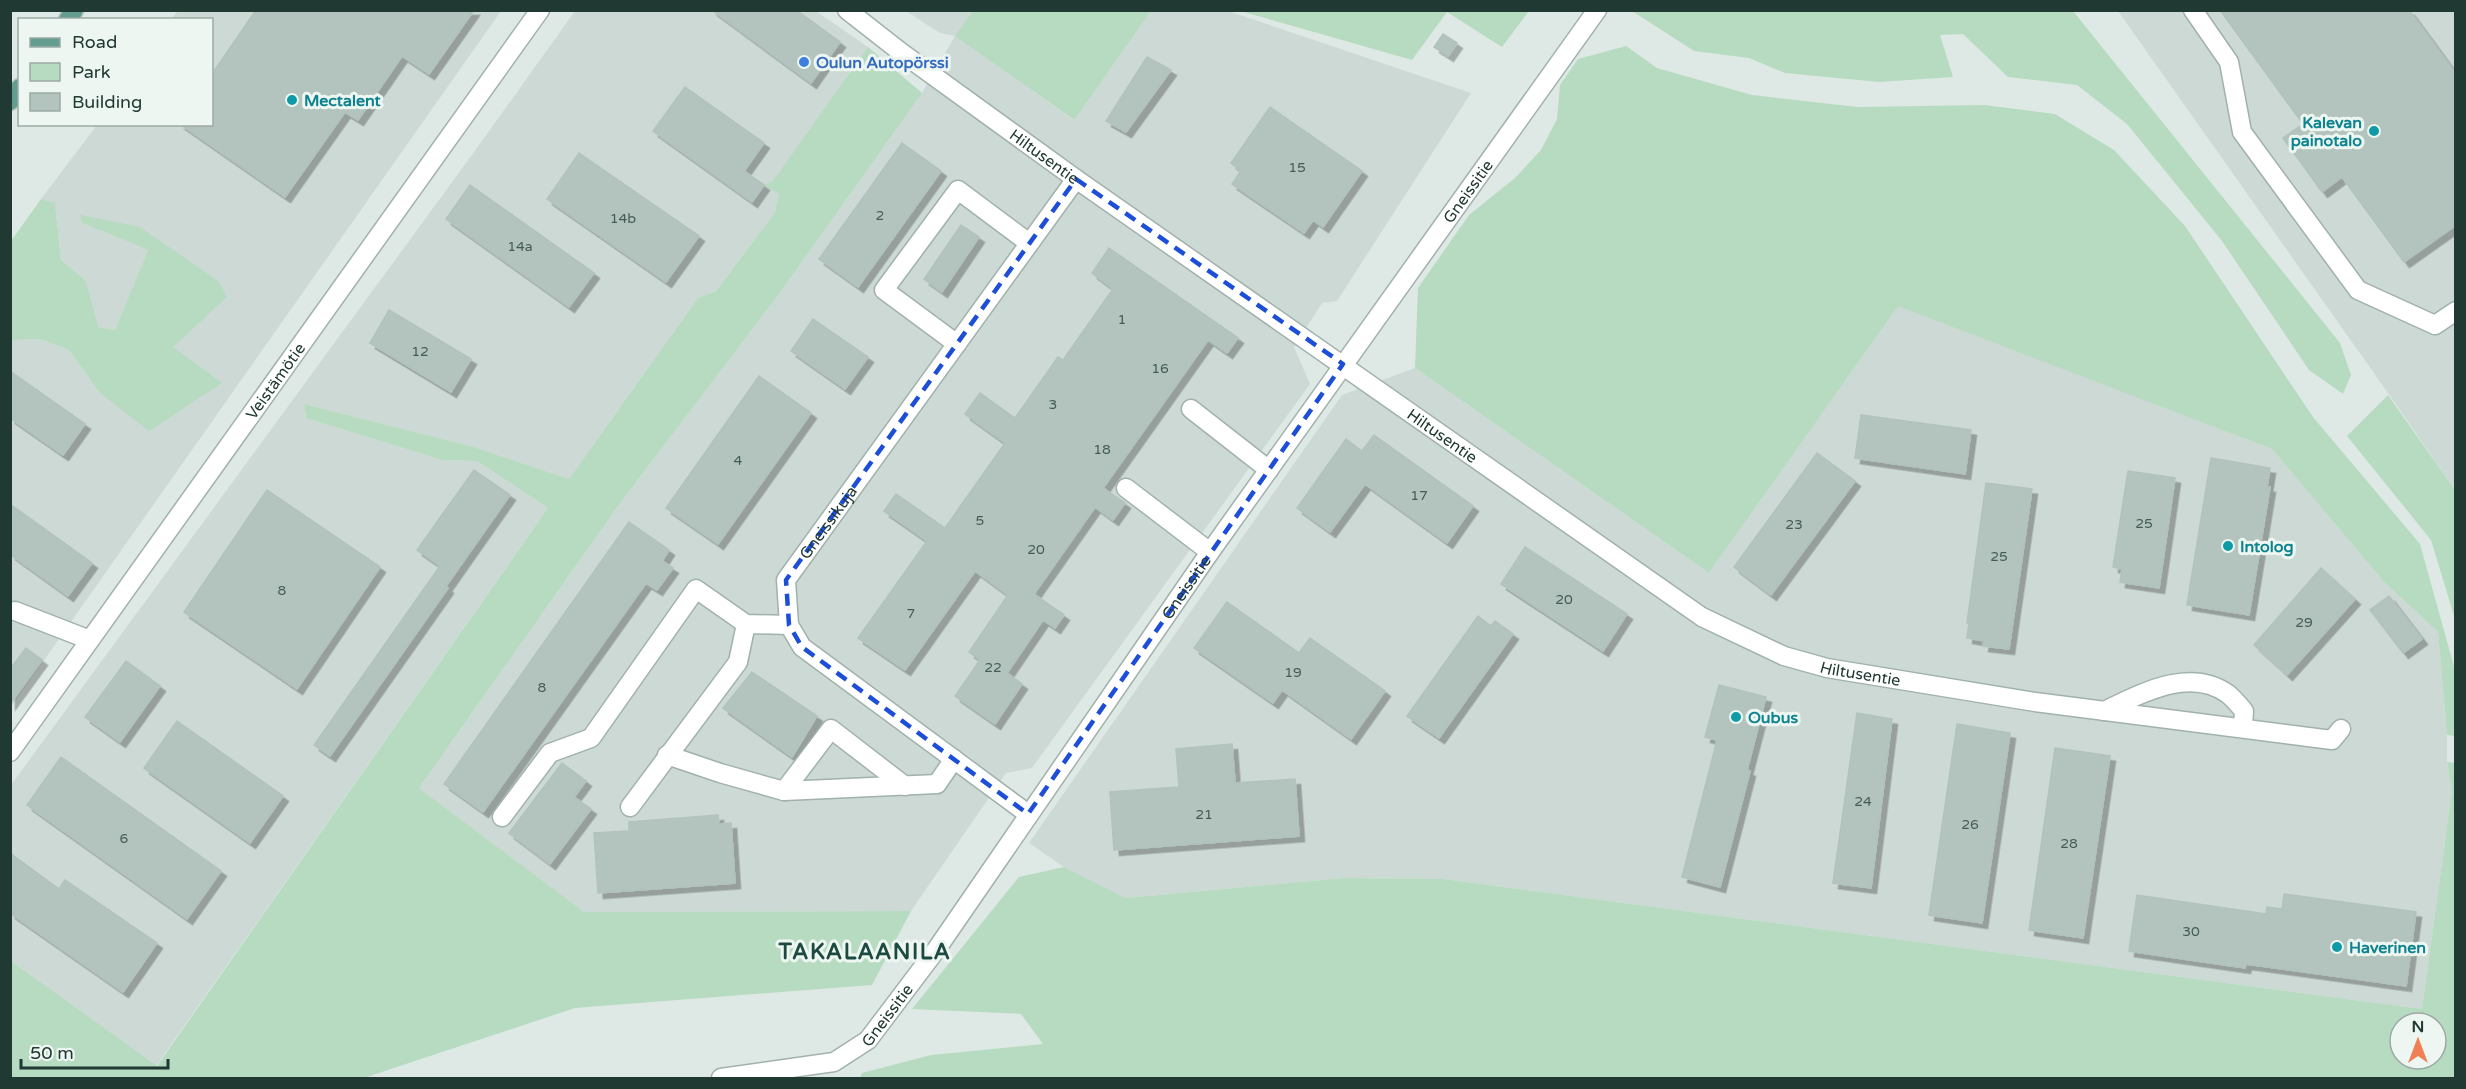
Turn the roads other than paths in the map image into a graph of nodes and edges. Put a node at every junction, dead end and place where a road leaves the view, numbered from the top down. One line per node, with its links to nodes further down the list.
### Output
1 (540, 10): 17 (street, Veistämötie)
2 (847, 10): 5 (street, Hiltusentie)
3 (1597, 10): 9 (street, Gneissitie)
4 (2193, 10): 7 (street)
5 (1076, 178): 6 (street, Gneissikuja); 9 (street, Hiltusentie)
6 (1029, 243): 8 (street, Gneissikuja); 8 (street)
7 (2456, 311)
8 (957, 344): 16 (street, Gneissikuja)
9 (1343, 364): 11 (street, Gneissitie); 18 (street, Hiltusentie)
10 (1191, 409): 11 (street)
11 (1269, 470): 13 (street, Gneissitie)
12 (1126, 488): 13 (street)
13 (1210, 552): 27 (street, Gneissitie)
14 (12, 613): 17 (street)
15 (746, 624): 16 (street); 22 (street); 28 (street)
16 (789, 625): 23 (street, Gneissikuja)
17 (90, 640): 21 (street, Veistämötie)
18 (2102, 711): 19 (street, Hiltusentie); 19 (street)
19 (2243, 727): 20 (street, Hiltusentie)
20 (2341, 729)
21 (10, 752)
22 (667, 754): 25 (street); 26 (street)
23 (954, 759): 24 (street); 27 (street, Gneissikuja)
24 (905, 786): 25 (street); 25 (street)
25 (784, 791)
26 (630, 807)
27 (1028, 814): 29 (street, Gneissitie)
28 (502, 817)
29 (721, 1078)

